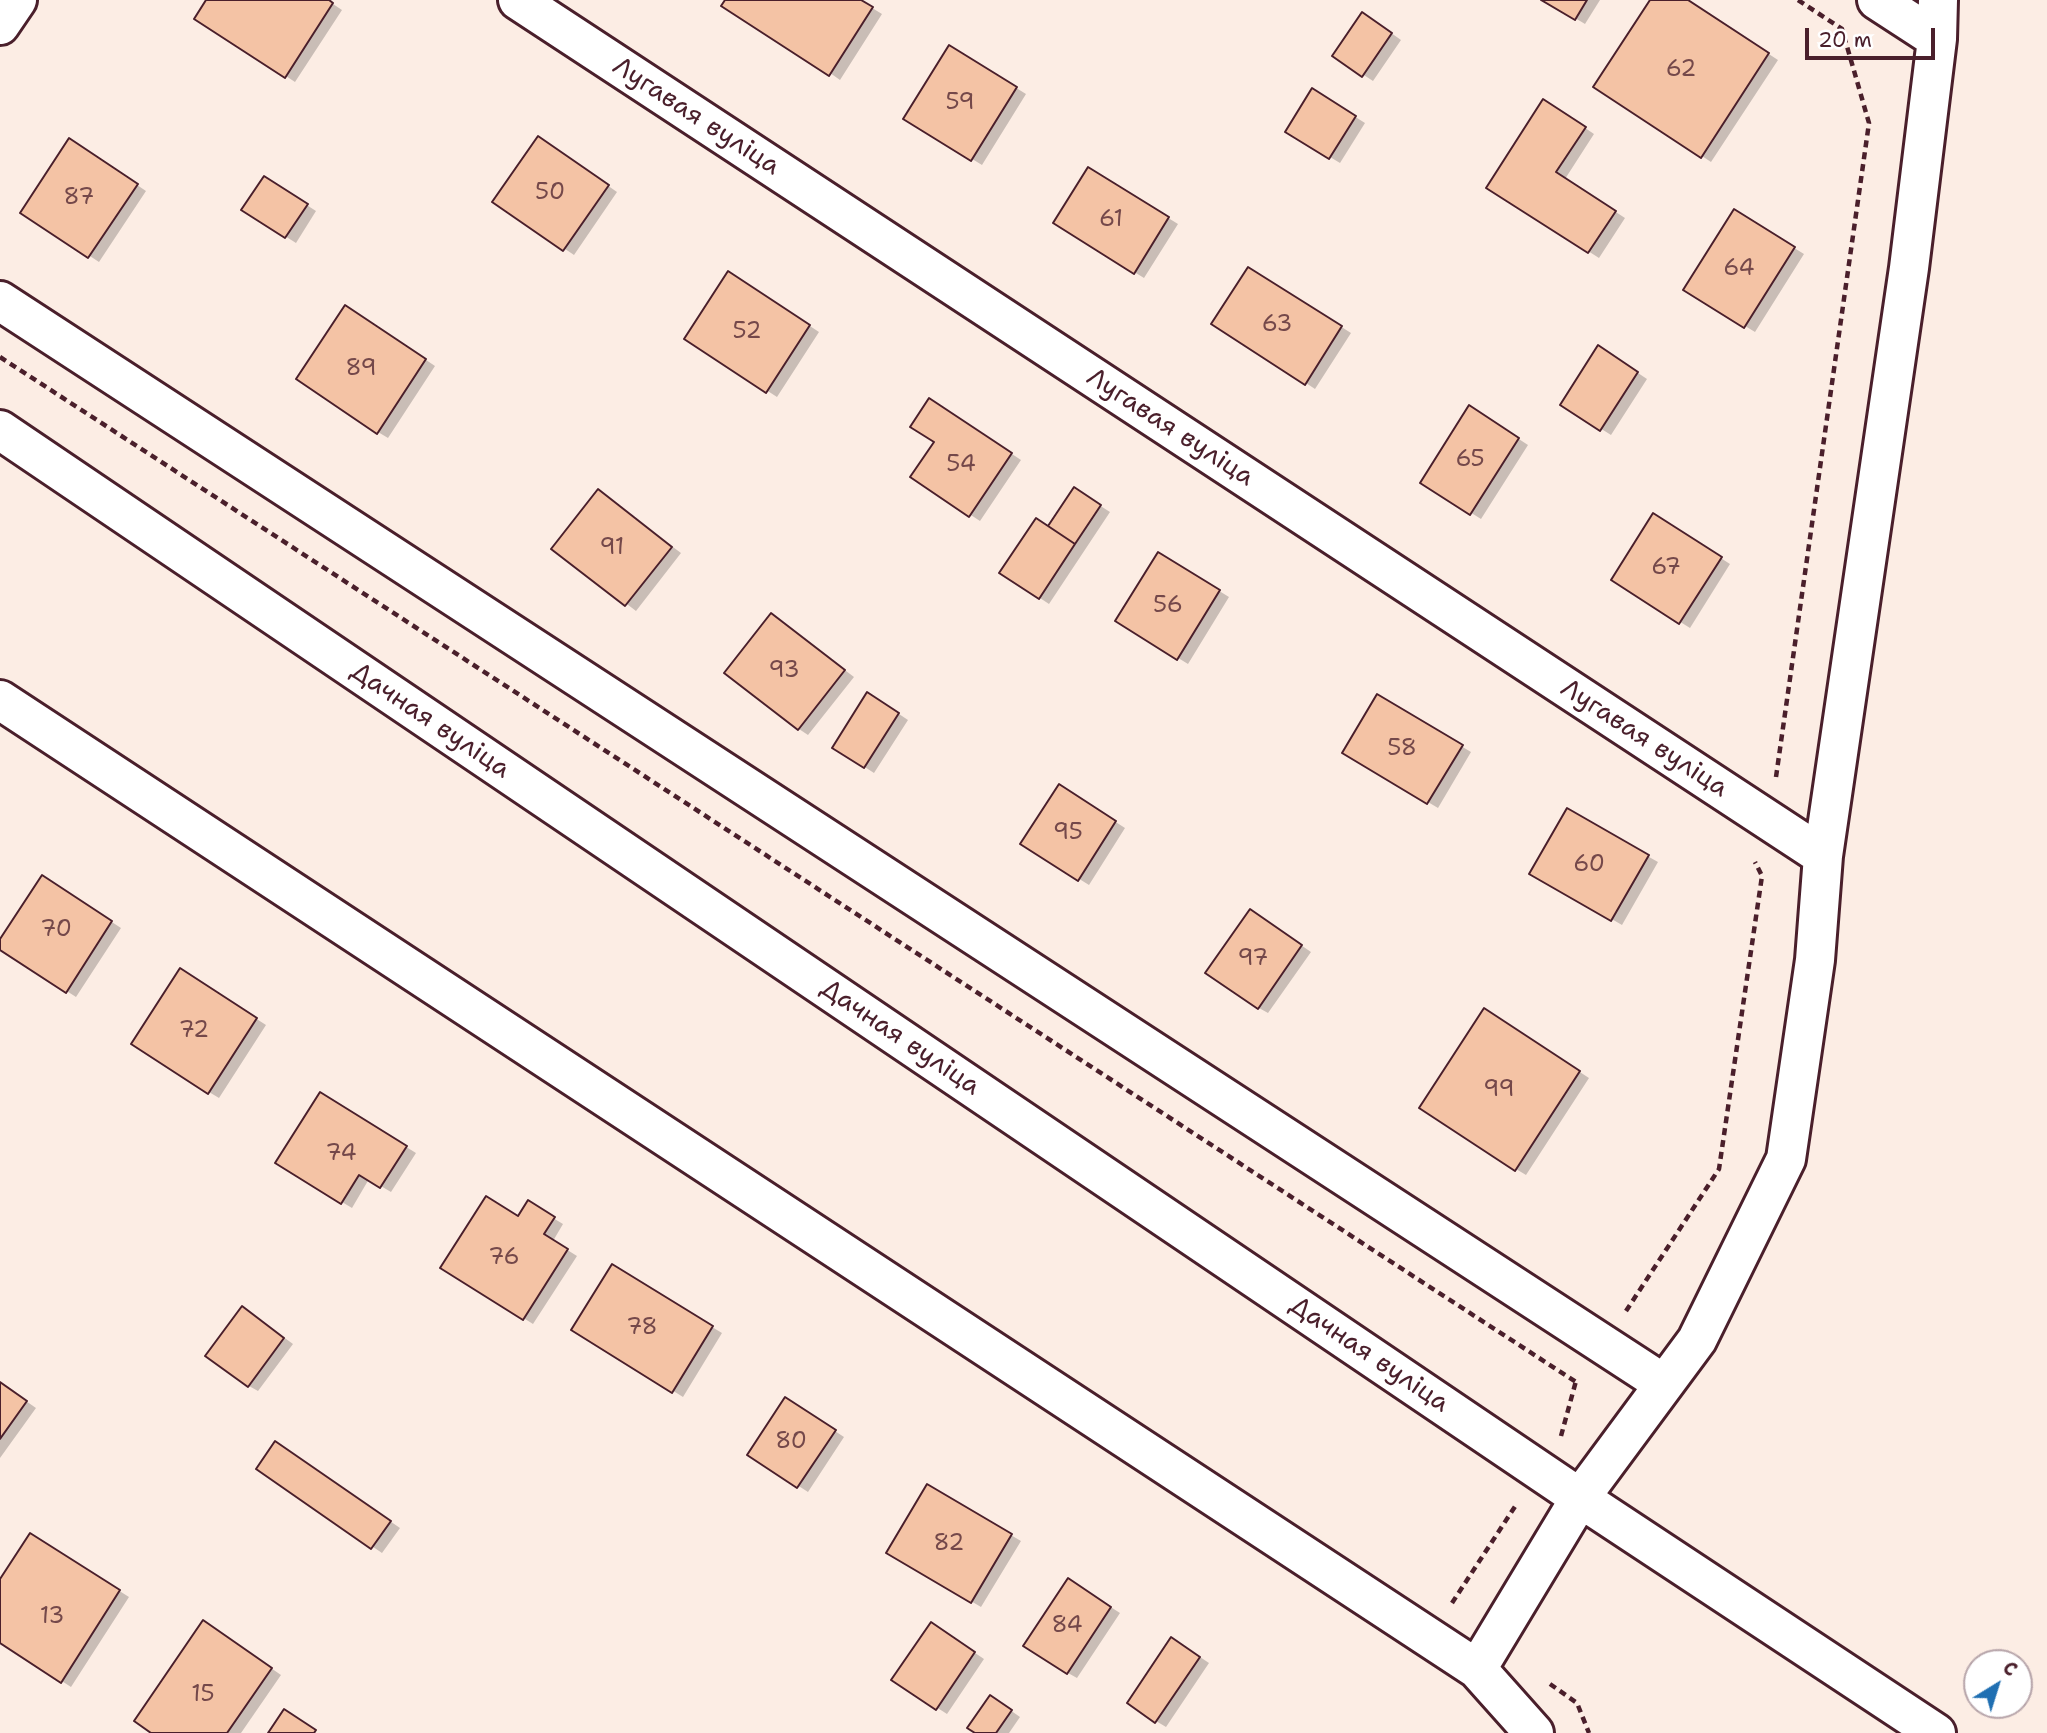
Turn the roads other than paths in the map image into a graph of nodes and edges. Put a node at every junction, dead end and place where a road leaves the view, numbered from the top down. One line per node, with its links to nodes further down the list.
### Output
1 (17, 0): 5 (street)
2 (518, 0): 10 (street, Лугавая вуліца)
3 (1877, 0): 6 (street)
4 (1938, 0): 6 (street)
5 (0, 25)
6 (1937, 39): 10 (street)
7 (0, 301): 11 (street)
8 (0, 430): 12 (street, Дачная вуліца)
9 (0, 700): 13 (street)
10 (1823, 856): 11 (street)
11 (1664, 1384): 12 (street)
12 (1580, 1498): 13 (street); 15 (street, Дачная вуліца)
13 (1477, 1669): 14 (street)
14 (1534, 1733)
15 (1936, 1733)

